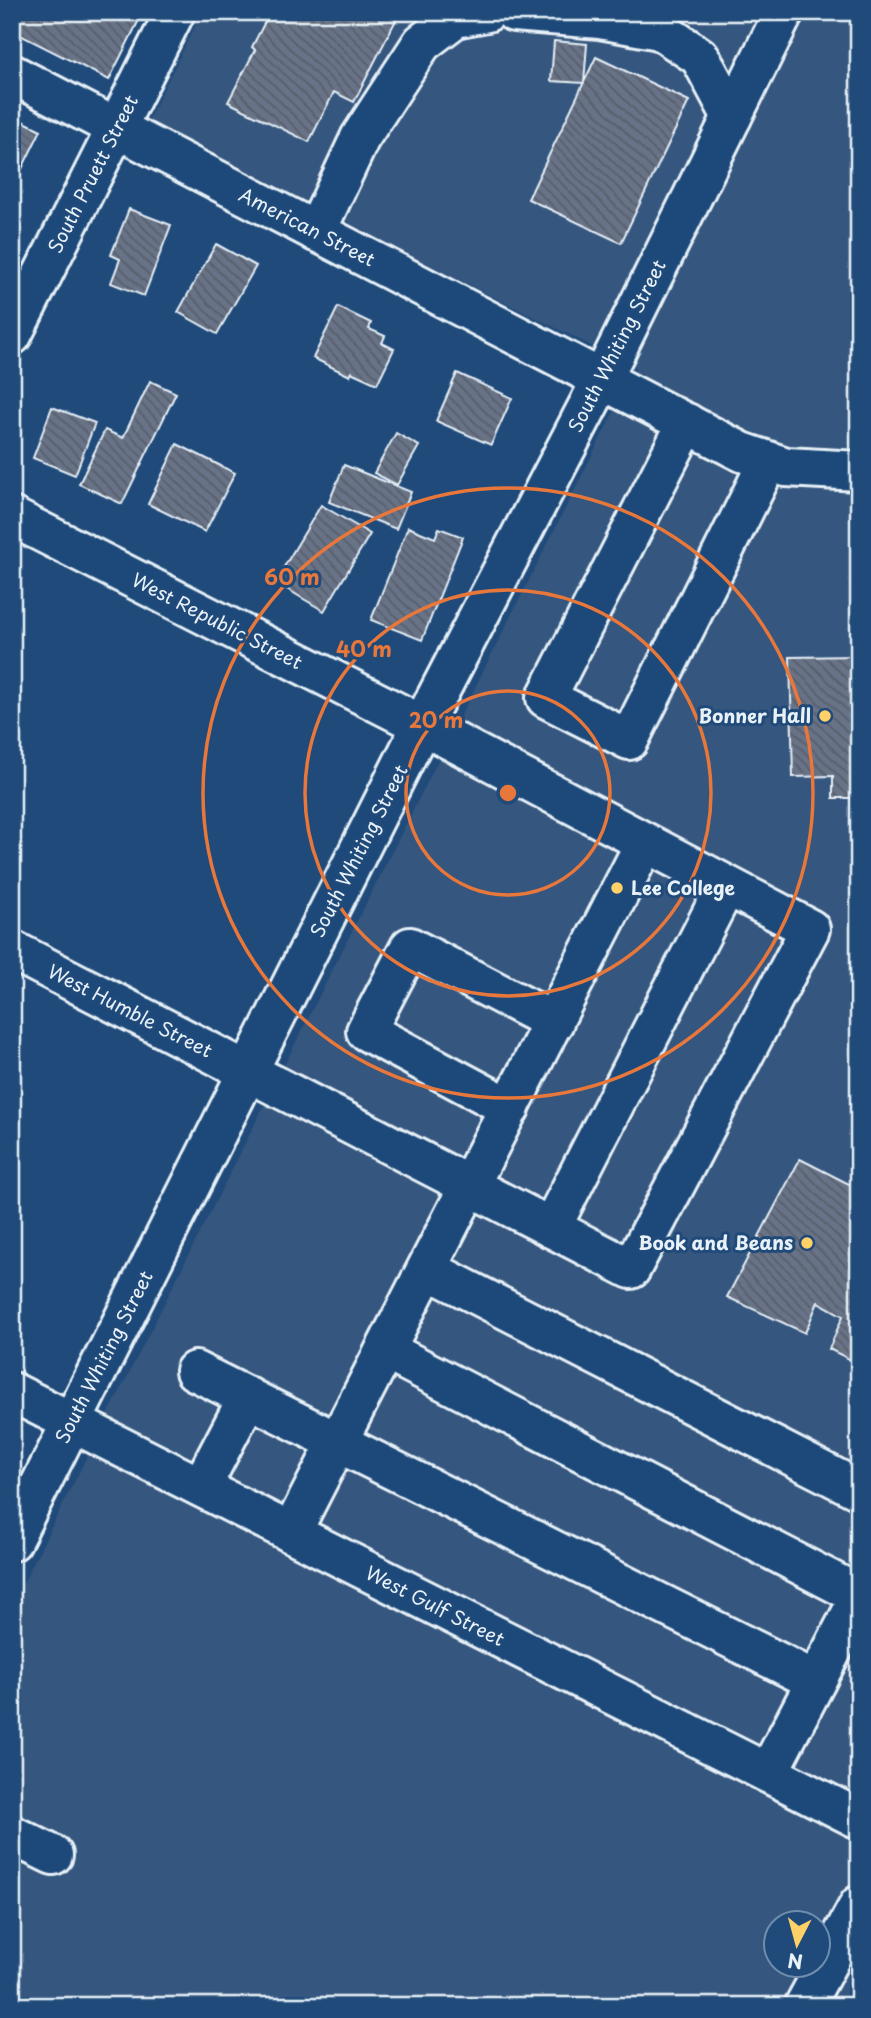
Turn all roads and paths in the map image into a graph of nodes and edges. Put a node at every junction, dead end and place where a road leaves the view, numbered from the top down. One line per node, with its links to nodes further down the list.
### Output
1 (175, 12): 7 (street, South Pruett Street)
2 (487, 12): 8 (street)
3 (514, 12): 6 (street)
4 (784, 12): 6 (street, South Whiting Street)
5 (12, 74): 7 (street, American Street)
6 (732, 117): 10 (street, South Whiting Street)
7 (116, 129): 8 (street, American Street); 9 (street, South Pruett Street)
8 (316, 232): 10 (street, American Street)
9 (12, 335)
10 (602, 379): 11 (street, American Street); 15 (street, South Whiting Street)
11 (687, 423): 12 (street, American Street); 12 (street)
12 (768, 462): 13 (street, American Street)
13 (859, 471)
14 (12, 517): 15 (street, West Republic Street)
15 (422, 725): 16 (street, West Republic Street); 20 (street, South Whiting Street)
16 (645, 843): 17 (street, West Republic Street); 19 (street)
17 (726, 886): 23 (street); 23 (street, West Humble Street)
18 (12, 950): 20 (street, West Humble Street)
19 (554, 1022): 21 (street); 21 (street)
20 (248, 1071): 22 (street, West Humble Street); 29 (street, South Whiting Street)
21 (510, 1108): 22 (street)
22 (470, 1186): 23 (street, West Humble Street); 24 (street)
23 (551, 1228)
24 (427, 1269): 25 (street); 32 (street)
25 (385, 1350): 30 (street); 35 (street)
26 (195, 1371): 28 (street)
27 (12, 1392): 29 (street, West Gulf Street)
28 (248, 1397): 30 (street); 31 (street)
29 (71, 1422): 31 (street, West Gulf Street); 34 (street, South Whiting Street)
30 (338, 1442): 33 (street); 36 (street)
31 (201, 1487): 33 (street, West Gulf Street)
32 (859, 1490)
33 (291, 1533): 37 (street, West Gulf Street)
34 (12, 1541)
35 (859, 1597): 36 (street)
36 (816, 1681): 37 (street)
37 (768, 1773): 38 (street, West Gulf Street)
38 (859, 1819)
39 (12, 1835): 40 (street)
40 (53, 1854)
41 (859, 1905): 42 (street)
42 (804, 2006)

